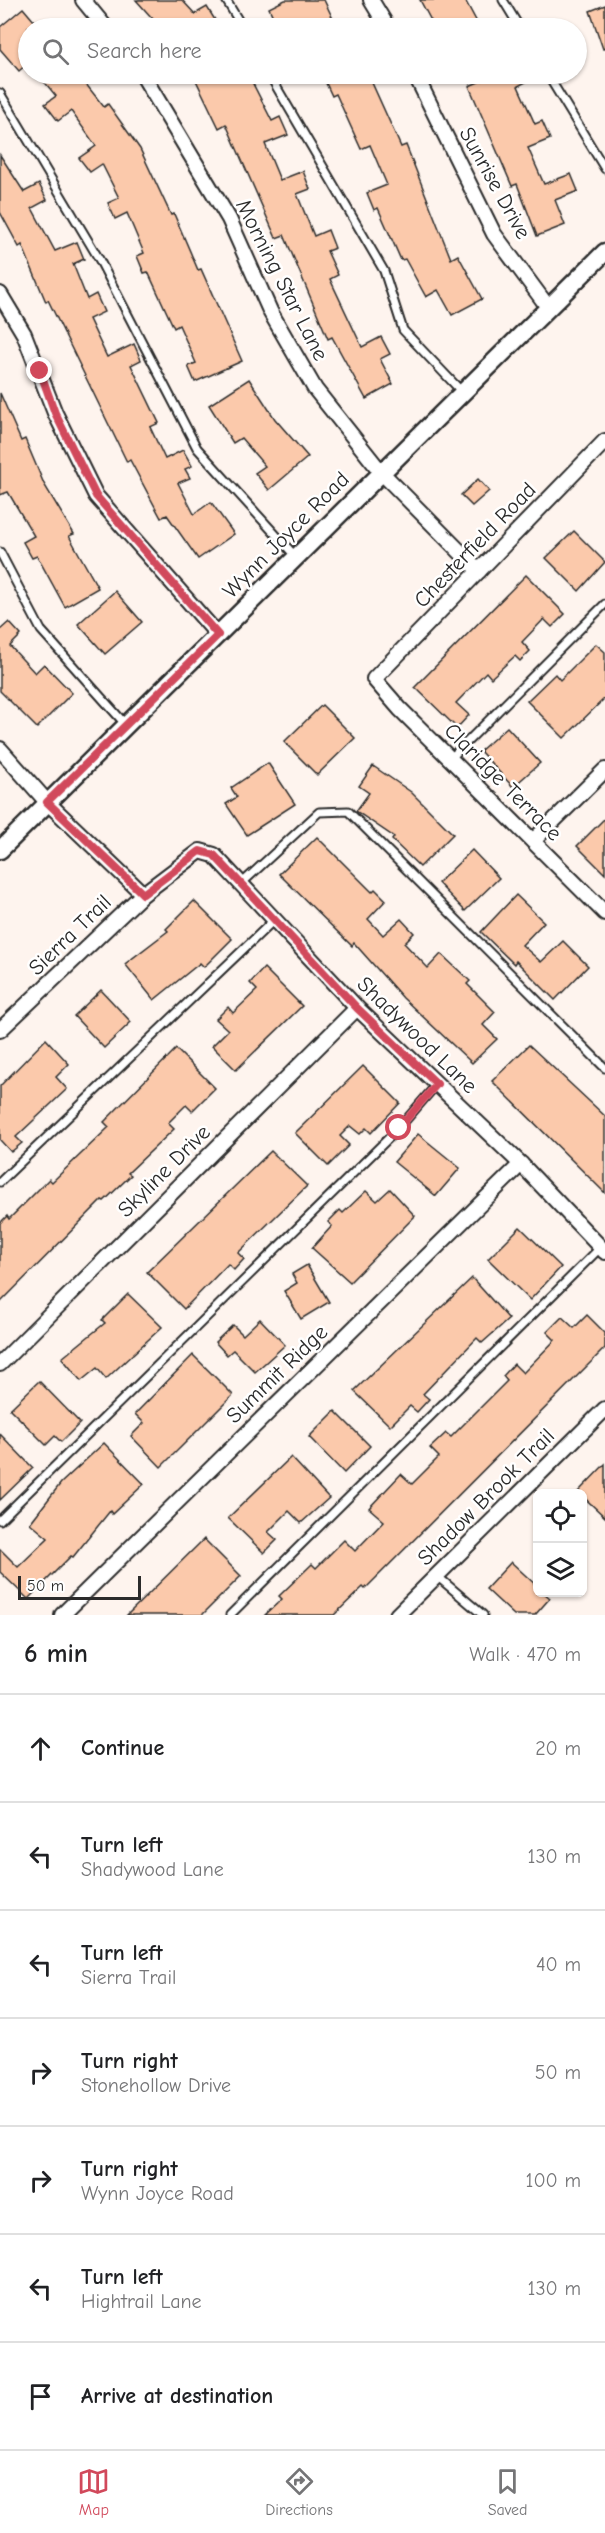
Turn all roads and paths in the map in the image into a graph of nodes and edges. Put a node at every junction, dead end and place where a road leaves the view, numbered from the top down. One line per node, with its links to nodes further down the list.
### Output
1 (83, 0): 5 (street)
2 (226, 0): 6 (lane)
3 (371, 0): 7 (street)
4 (503, 0): 8 (lane)
5 (98, 18)
6 (237, 18)
7 (382, 18)
8 (514, 18)
9 (148, 84): 20 (street, Morning Star Lane)
10 (275, 84): 18 (lane)
11 (420, 84): 17 (street, Sunrise Drive)
12 (553, 84): 14 (lane)
13 (0, 93): 22 (lane)
14 (605, 169)
15 (605, 252): 17 (street, Wynn Joyce Road)
16 (0, 294): 25 (street)
17 (548, 307): 18 (street, Wynn Joyce Road)
18 (462, 392): 20 (street, Wynn Joyce Road)
19 (605, 441): 23 (street, Chesterfield Road)
20 (381, 472): 22 (street, Wynn Joyce Road); 23 (street, Morning Star Lane)
21 (0, 552): 27 (lane)
22 (296, 557): 25 (street, Wynn Joyce Road)
23 (479, 571): 26 (street, Chesterfield Road)
24 (605, 604): 29 (lane)
25 (218, 635): 27 (street, Wynn Joyce Road)
26 (374, 679): 29 (street, Claridge Terrace)
27 (126, 725): 31 (street, Wynn Joyce Road)
28 (0, 749): 31 (street)
29 (450, 759): 32 (street, Claridge Terrace)
30 (605, 770): 32 (street)
31 (47, 802): 33 (street, Wynn Joyce Road); 36 (street)
32 (533, 841): 37 (street, Claridge Terrace)
33 (0, 850)
34 (200, 851): 35 (street, Shadywood Lane); 36 (street, Sierra Trail)
35 (240, 884): 38 (street, Shadywood Lane); 41 (lane)
36 (143, 894): 40 (street, Sierra Trail)
37 (605, 913)
38 (274, 920): 39 (street, Shadywood Lane); 44 (lane)
39 (357, 1008): 42 (street, Shadywood Lane); 46 (street, Skyline Drive)
40 (0, 1030)
41 (605, 1068)
42 (437, 1084): 43 (street, Shadywood Lane); 48 (lane)
43 (521, 1164): 45 (street, Shadywood Lane); 50 (street, Summit Ridge)
44 (0, 1182)
45 (603, 1249): 51 (lane)
46 (0, 1364)
47 (603, 1414): 49 (street, Shadow Brook Trail)
48 (0, 1520)
49 (437, 1576): 52 (street, Shadow Brook Trail); 53 (lane)
50 (62, 1615)
51 (230, 1615)
52 (397, 1615)
53 (483, 1615)

